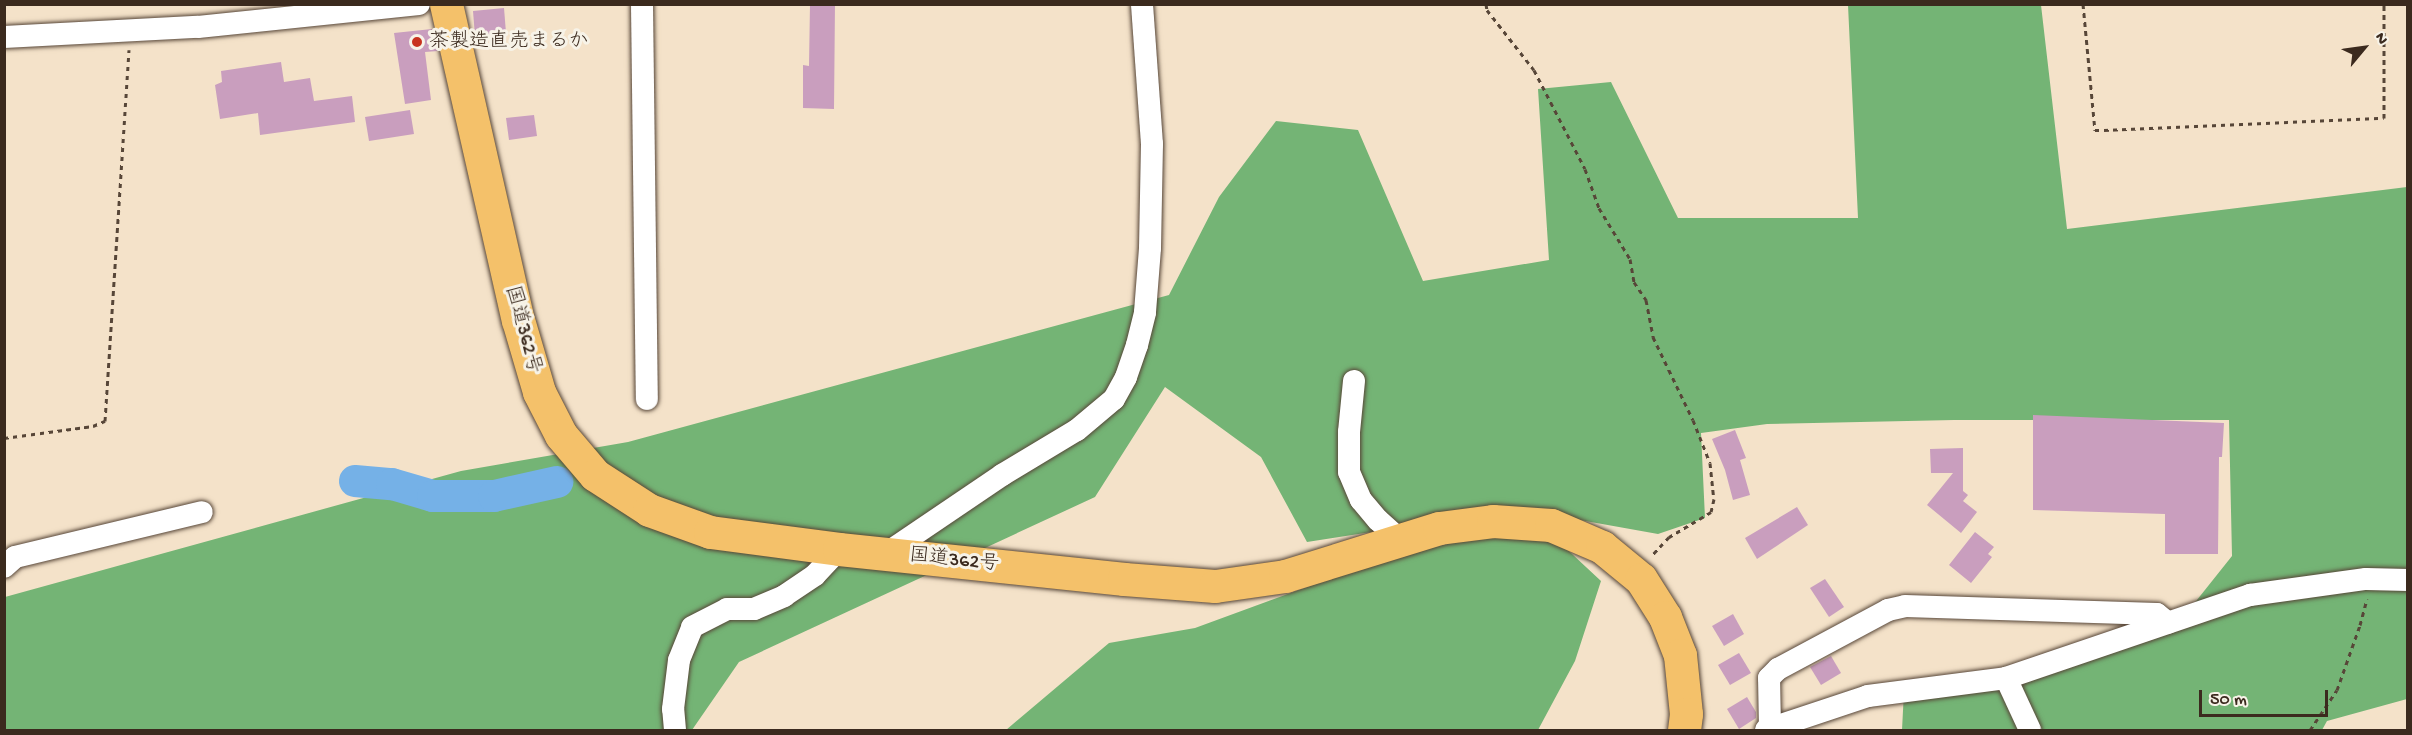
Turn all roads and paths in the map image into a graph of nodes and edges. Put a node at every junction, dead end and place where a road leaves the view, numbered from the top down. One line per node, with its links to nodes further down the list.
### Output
1 (419, 4): 8 (street)
2 (446, 4): 15 (highway, 国道362号)
3 (642, 4): 11 (street)
4 (1142, 4): 16 (street)
5 (1486, 4): 18 (path)
6 (2083, 4): 7 (path)
7 (2384, 4)
8 (130, 30): 9 (street); 12 (path)
9 (4, 37)
10 (1354, 381): 14 (street)
11 (648, 399)
12 (4, 438)
13 (202, 512): 17 (street)
14 (1401, 541): 16 (highway, 国道362号); 18 (highway, 国道362号)
15 (839, 549): 16 (highway, 国道362号); 24 (street)
16 (887, 554)
17 (4, 567)
18 (1633, 573): 25 (highway, 国道362号)
19 (2372, 579): 20 (street); 21 (street); 27 (path)
20 (2408, 580)
21 (2168, 623): 22 (street); 23 (street)
22 (2006, 678): 23 (street); 26 (street)
23 (1768, 729)
24 (675, 730)
25 (1684, 730)
26 (2030, 730)
27 (2310, 730)

